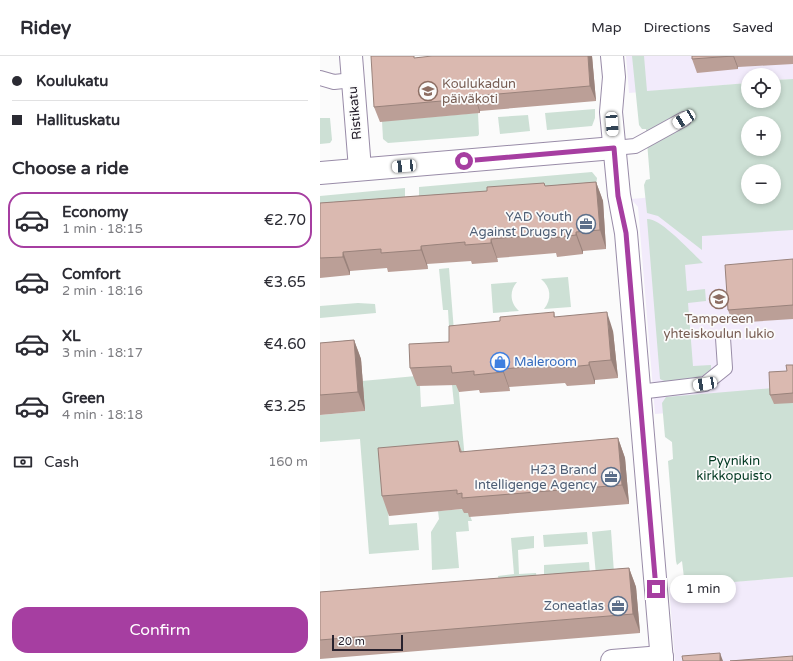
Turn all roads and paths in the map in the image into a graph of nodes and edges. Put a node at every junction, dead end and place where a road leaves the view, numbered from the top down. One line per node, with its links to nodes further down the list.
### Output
1 (350, 56): 4 (street, Ristikatu)
2 (612, 56): 6 (street)
3 (320, 78): 4 (lane)
4 (353, 80): 7 (street, Ristikatu)
5 (684, 119): 6 (lane)
6 (614, 148): 7 (street); 10 (street)
7 (360, 169): 8 (street)
8 (320, 173)
9 (722, 338): 10 (lane)
10 (639, 392): 11 (street)
11 (662, 659): 12 (street)
12 (612, 661)

